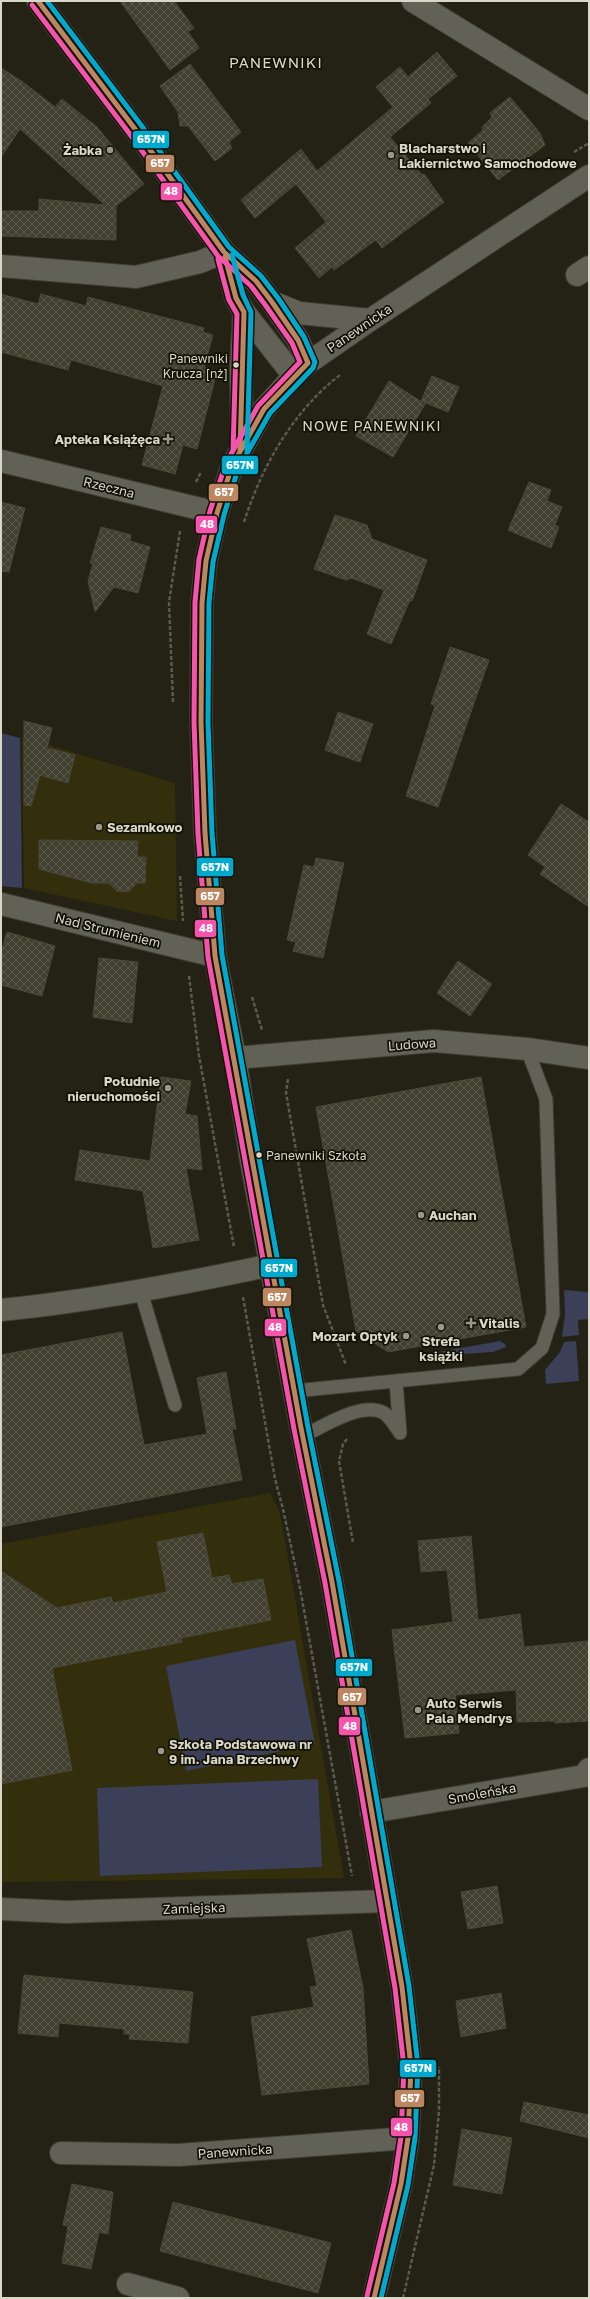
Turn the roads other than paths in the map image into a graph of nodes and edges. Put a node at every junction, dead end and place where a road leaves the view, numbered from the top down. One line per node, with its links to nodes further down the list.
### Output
1 (38, 1): 5 (street)
2 (413, 1): 3 (street)
3 (589, 109)
4 (589, 176): 9 (street, Panewnicka)
5 (224, 252): 6 (street); 7 (street); 8 (street)
6 (1, 266)
7 (272, 302): 9 (street); 10 (street)
8 (244, 312): 10 (street); 11 (street)
9 (370, 320): 10 (street, Panewnicka)
10 (301, 369): 11 (street, Panewnicka)
11 (242, 448): 13 (street, Panewnicka)
12 (1, 461): 13 (street, Rzeczna)
13 (217, 514): 15 (street, Panewnicka)
14 (1, 904): 15 (street, Nad Strumieniem)
15 (215, 956): 17 (street, Panewnicka)
16 (527, 1048): 17 (street, Ludowa); 18 (street, Ludowa); 22 (lane)
17 (235, 1058): 19 (street, Panewnicka)
18 (589, 1058)
19 (271, 1265): 20 (street); 23 (street, Panewnicka)
20 (141, 1292): 21 (street); 24 (lane)
21 (1, 1310)
22 (396, 1381): 23 (lane); 25 (lane)
23 (294, 1391): 25 (street, Panewnicka)
24 (175, 1405)
25 (303, 1436): 27 (street, Panewnicka)
26 (589, 1769): 27 (street, Smoleńska)
27 (371, 1812): 28 (street, Panewnicka)
28 (387, 1901): 29 (street, Zamiejska); 30 (street, Panewnicka)
29 (1, 1909)
30 (408, 2138): 31 (street, Panewnicka); 34 (street, Panewnicka)
31 (61, 2153)
32 (128, 2284): 33 (street)
33 (178, 2298)
34 (374, 2298)

